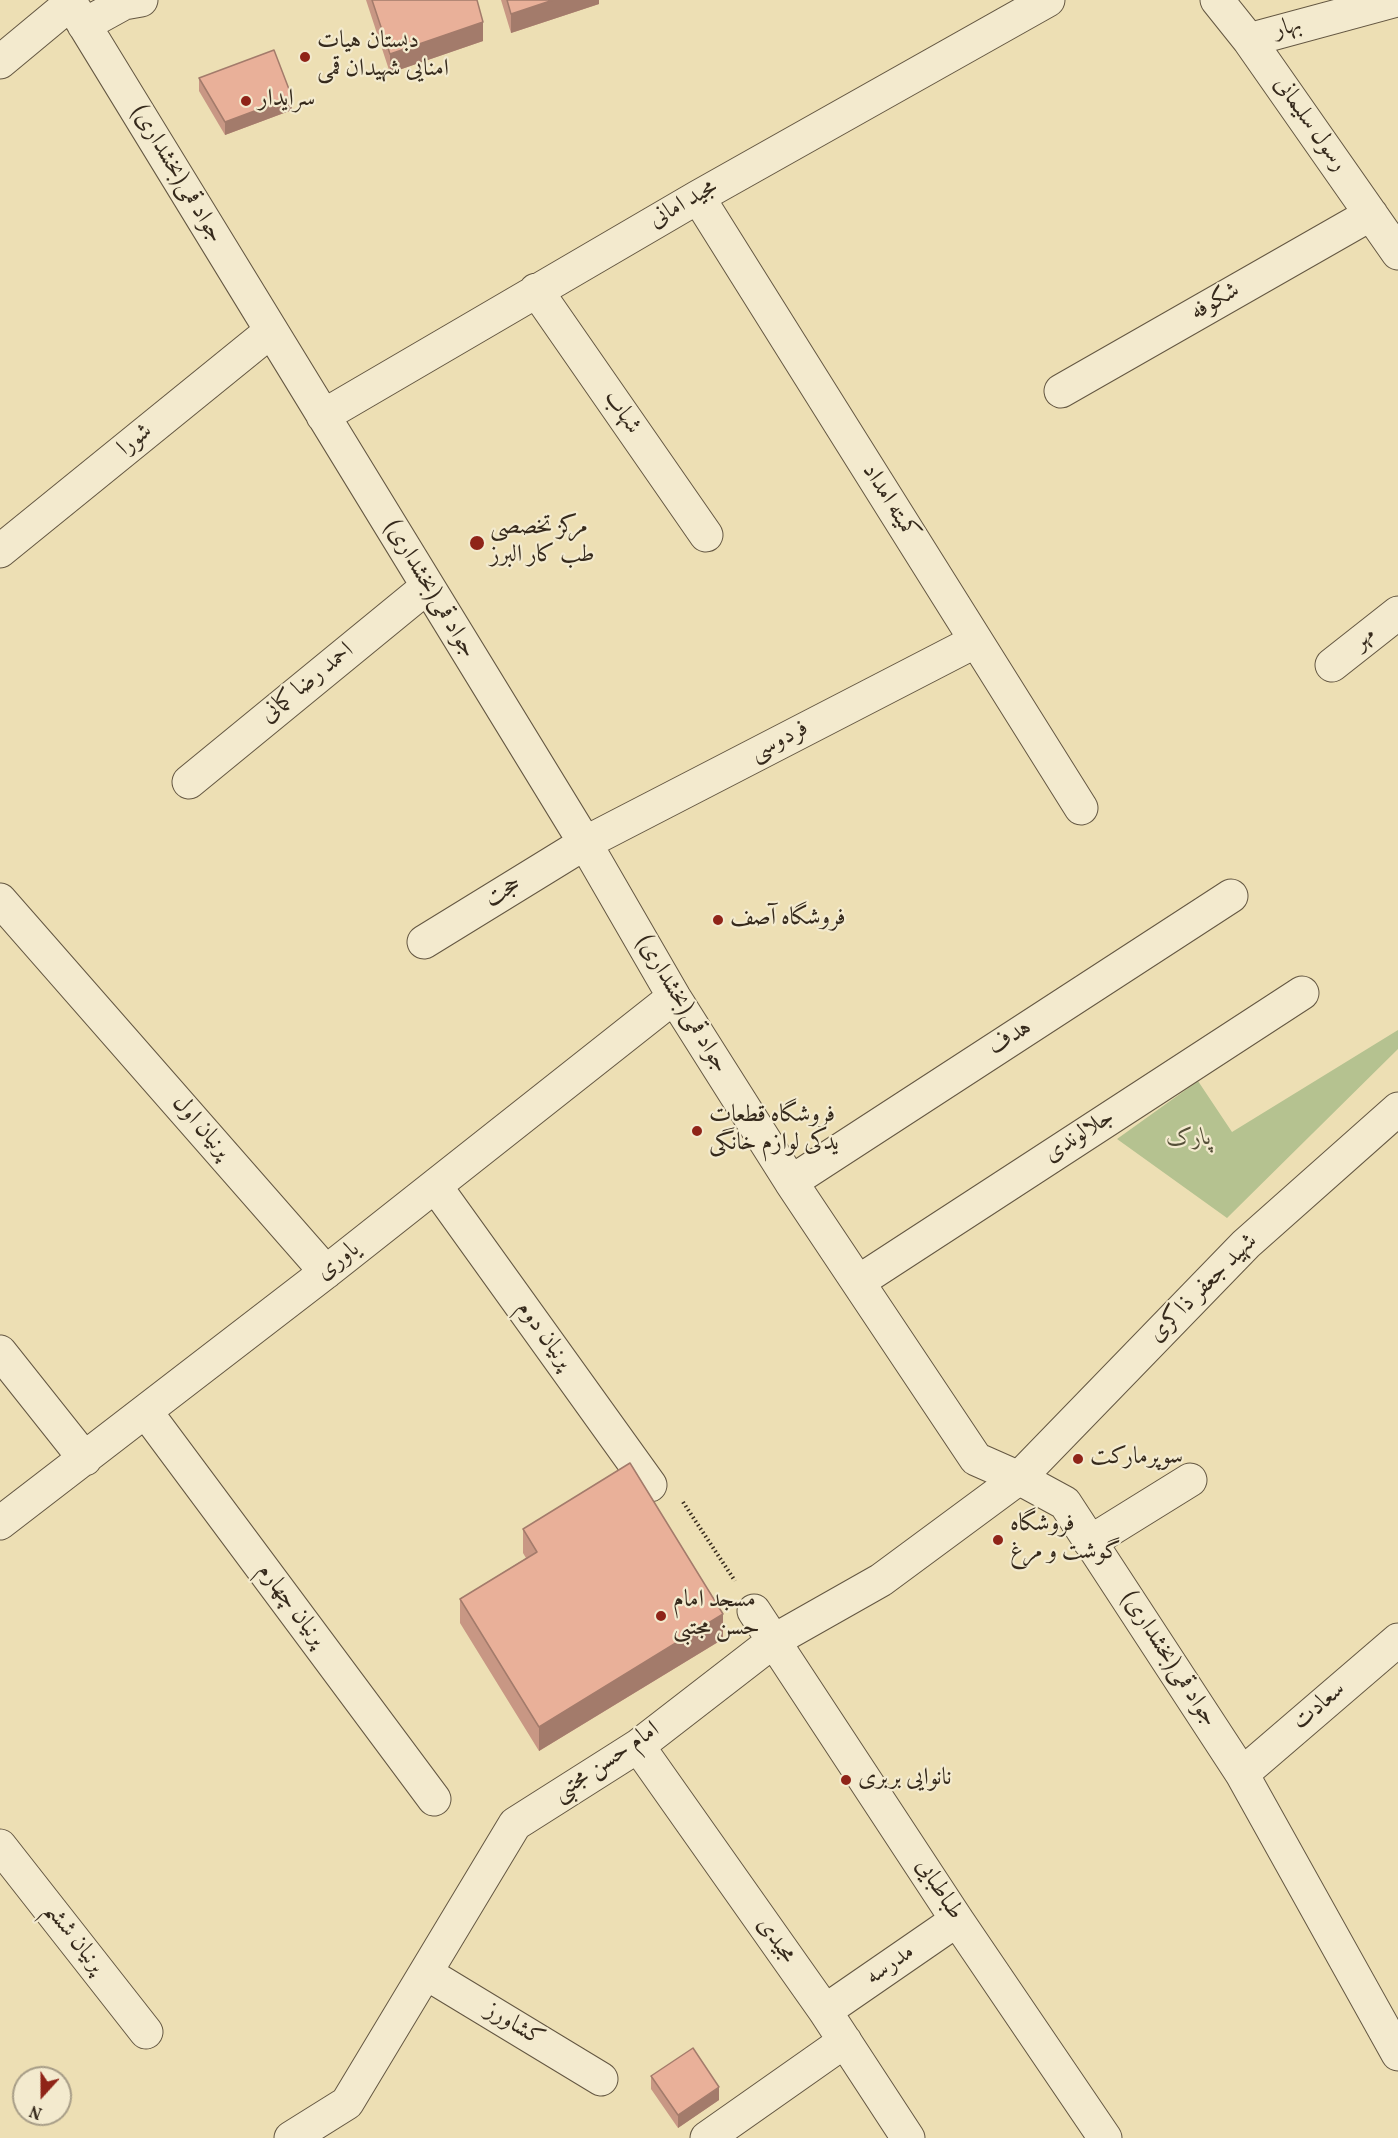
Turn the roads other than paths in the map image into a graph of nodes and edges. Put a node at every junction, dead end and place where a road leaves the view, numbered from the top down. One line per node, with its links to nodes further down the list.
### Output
1 (141, 0): 5 (street)
2 (1048, 0): 8 (street, مجید امانی)
3 (1217, 0): 6 (street, رسول سلیمانی)
4 (1397, 0): 6 (street, بهار)
5 (75, 9): 7 (street); 12 (street, جواد قمی(بخشداری))
6 (1249, 40): 9 (street, رسول سلیمانی)
7 (0, 62)
8 (698, 197): 11 (street, مجید امانی); 19 (street, کمیته امداد)
9 (1371, 214): 10 (street, رسول سلیمانی); 13 (street, شکوفه)
10 (1398, 253)
11 (536, 290): 14 (street, مجید امانی); 15 (street, شهاب)
12 (272, 331): 14 (street, جواد قمی(بخشداری)); 16 (street, شورا)
13 (1061, 391)
14 (323, 416): 17 (street, جواد قمی(بخشداری))
15 (706, 535)
16 (0, 551)
17 (427, 587): 21 (street, احمد رضا کمانی); 23 (street, جواد قمی(بخشداری))
18 (1398, 613): 20 (street, مهر)
19 (976, 641): 22 (street, کمیته امداد); 23 (street, فردوسی)
20 (1332, 665)
21 (189, 782)
22 (1081, 808)
23 (585, 843): 26 (street, حجت); 28 (street, جواد قمی(بخشداری))
24 (1231, 896): 30 (street, هدف)
25 (0, 900): 32 (street, پرنیان اول)
26 (424, 942)
27 (1302, 993): 33 (street, جلالوندی)
28 (674, 997): 30 (street, جواد قمی(بخشداری)); 31 (street, یاوری)
29 (1398, 1109): 37 (street, شهید جعفر ذاکری)
30 (791, 1182): 33 (street, جواد قمی(بخشداری))
31 (436, 1187): 32 (street, یاوری); 39 (street, پرنیان دوم)
32 (326, 1272): 35 (street, یاوری)
33 (858, 1282): 37 (street, جواد قمی(بخشداری))
34 (0, 1352): 36 (street)
35 (146, 1412): 36 (street, یاوری); 47 (street, پرنیان چهارم)
36 (85, 1459): 40 (street, یاوری)
37 (1018, 1478): 41 (street, جواد قمی(بخشداری)); 43 (street, امام حسن مجتبی)
38 (1190, 1480): 41 (street)
39 (650, 1485)
40 (0, 1523)
41 (1090, 1542): 46 (street, جواد قمی(بخشداری))
42 (754, 1611): 43 (street, طباطبایی)
43 (775, 1640): 45 (street, امام حسن مجتبی); 49 (street, طباطبایی)
44 (1398, 1640): 46 (street, سعادت)
45 (638, 1746): 50 (street, امام حسن مجتبی); 51 (street, مجیدی)
46 (1242, 1774): 54 (street, جواد قمی(بخشداری))
47 (434, 1799)
48 (0, 1846): 52 (street, پرنیان ششم)
49 (957, 1920): 51 (street, مدرسه); 59 (street, طباطبایی)
50 (426, 1973): 55 (street, کشاورز); 56 (street, امام حسن مجتبی)
51 (825, 2011): 53 (street, مجیدی)
52 (146, 2032)
53 (845, 2041): 57 (street); 58 (street, مجیدی)
54 (1398, 2054)
55 (601, 2079)
56 (291, 2138)
57 (706, 2138)
58 (908, 2138)
59 (1105, 2138)

